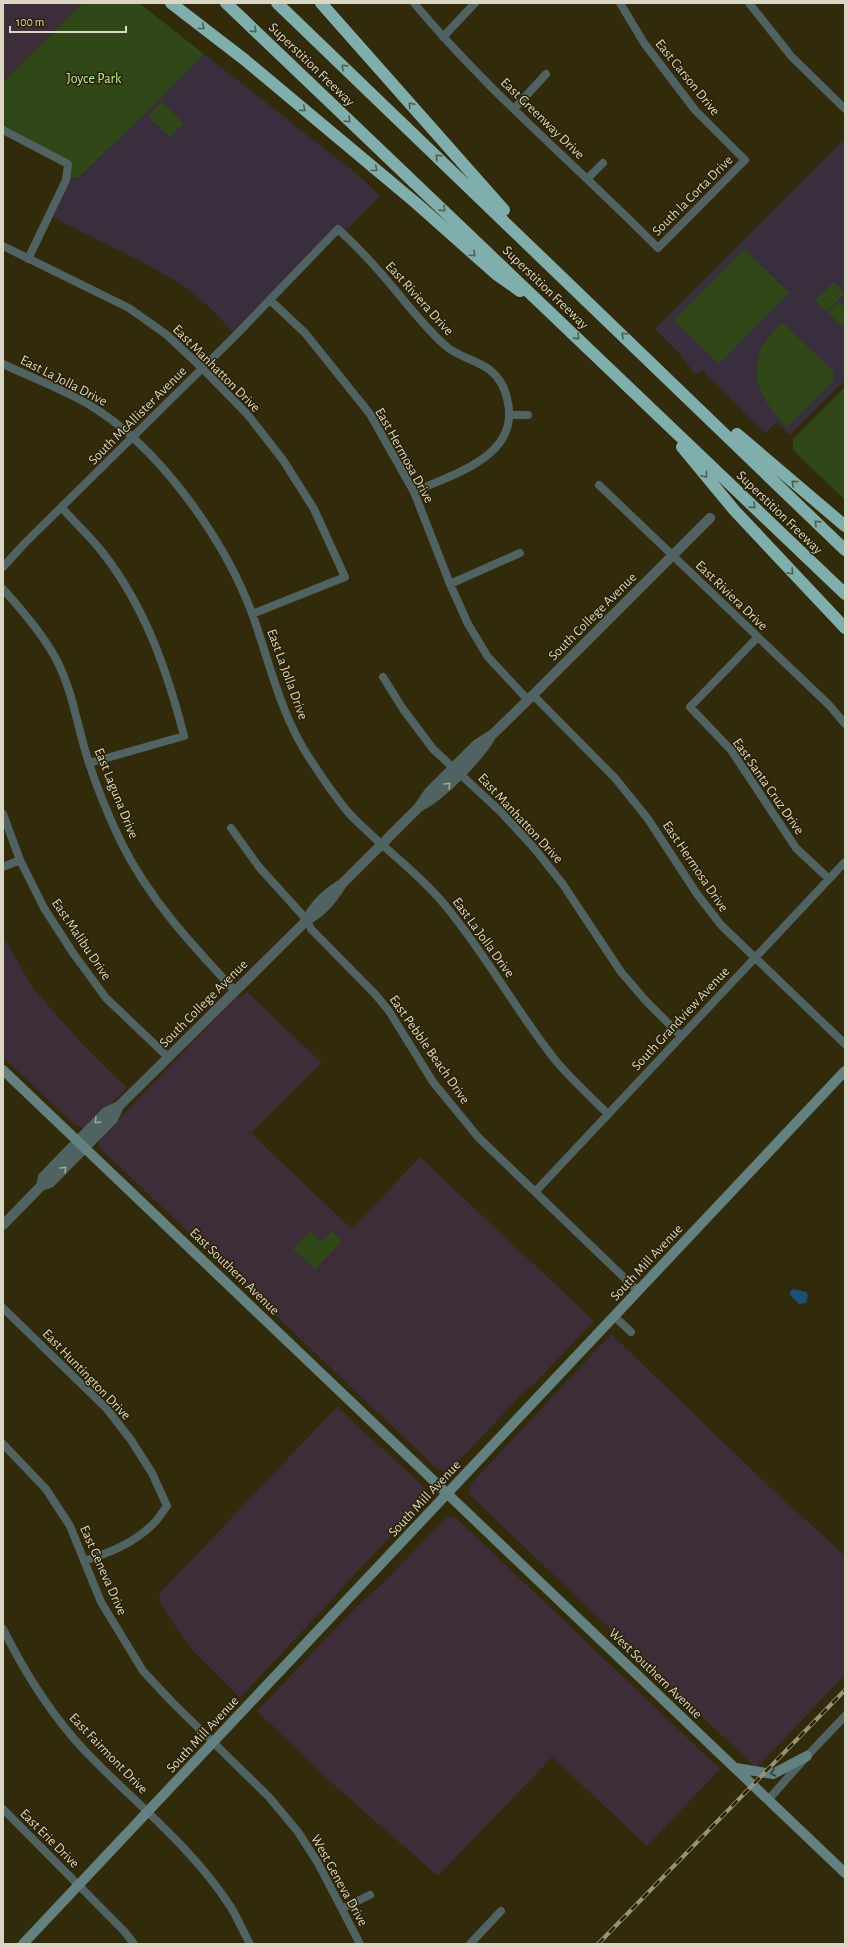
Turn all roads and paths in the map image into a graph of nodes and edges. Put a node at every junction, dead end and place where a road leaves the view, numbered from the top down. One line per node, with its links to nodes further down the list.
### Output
1 (171, 3): 23 (highway, one-way to 23)
2 (226, 3): 23 (highway, Superstition Freeway, one-way to 23)
3 (277, 3): 21 (highway, Superstition Freeway, one-way to 3)
4 (321, 3): 21 (highway, one-way to 4)
5 (414, 3): 9 (street, East Greenway Drive)
6 (475, 3): 9 (street)
7 (620, 3): 14 (street, East Carson Drive)
8 (749, 3): 12 (street)
9 (443, 37): 11 (street, East Greenway Drive)
10 (546, 74): 11 (street)
11 (514, 109): 16 (street, East Greenway Drive)
12 (845, 109)
13 (3, 130): 20 (street)
14 (745, 160): 19 (street, South la Corta Drive)
15 (603, 162): 16 (street)
16 (587, 179): 19 (street, East Greenway Drive)
17 (338, 229): 22 (street, South McAllister Avenue); 29 (street, East Riviera Drive)
18 (3, 246): 20 (street, East Manhatton Drive)
19 (658, 248)
20 (28, 258): 26 (street, East Manhatton Drive)
21 (557, 271): 24 (highway, Superstition Freeway, one-way to 21)
22 (270, 300): 26 (street, South McAllister Avenue); 32 (street, East Hermosa Drive)
23 (549, 310): 27 (highway, Superstition Freeway, one-way to 27)
24 (652, 362): 35 (highway, one-way to 24); 36 (highway, Superstition Freeway, one-way to 24)
25 (3, 364): 30 (street, East La Jolla Drive)
26 (202, 368): 30 (street, South McAllister Avenue); 43 (street, East Manhatton Drive)
27 (644, 402): 42 (highway, Superstition Freeway, one-way to 42); 44 (highway, one-way to 44)
28 (528, 414): 29 (street)
29 (511, 415): 32 (street)
30 (132, 438): 33 (street, South McAllister Avenue); 43 (street, East La Jolla Drive)
31 (599, 485): 38 (street, East Riviera Drive)
32 (414, 492): 40 (street, East Hermosa Drive)
33 (62, 508): 39 (street, South McAllister Avenue); 49 (street)
34 (710, 518): 38 (street, South College Avenue)
35 (845, 526)
36 (845, 550)
37 (520, 553): 40 (street)
38 (673, 556): 45 (street, East Riviera Drive); 47 (street, South College Avenue)
39 (3, 567)
40 (450, 584): 47 (street, East Hermosa Drive)
41 (3, 590): 49 (street, East Laguna Drive)
42 (845, 594)
43 (252, 614): 53 (street, East La Jolla Drive)
44 (845, 628)
45 (757, 638): 48 (street, East Riviera Drive); 57 (street, East Santa Cruz Drive)
46 (383, 677): 50 (street, East Manhatton Drive)
47 (530, 698): 50 (street, South College Avenue); 59 (street, East Hermosa Drive)
48 (845, 724)
49 (89, 763): 60 (street, East Laguna Drive)
50 (457, 770): 53 (street, South College Avenue); 61 (street, East Manhatton Drive)
51 (3, 814): 54 (street, East Malibu Drive)
52 (231, 828): 58 (street, East Pebble Beach Drive)
53 (382, 844): 58 (street, South College Avenue); 66 (street, East La Jolla Drive)
54 (20, 860): 56 (street); 63 (street, East Malibu Drive)
55 (845, 862): 57 (street, South Grandview Avenue)
56 (3, 867)
57 (828, 879): 59 (street, South Grandview Avenue)
58 (307, 920): 60 (street, South College Avenue); 68 (street, East Pebble Beach Drive)
59 (755, 958): 61 (street, South Grandview Avenue); 62 (street, East Hermosa Drive)
60 (235, 991): 63 (street, South College Avenue)
61 (681, 1036): 66 (street, South Grandview Avenue)
62 (845, 1044)
63 (168, 1057): 67 (street, South College Avenue)
64 (3, 1070): 67 (main road, East Southern Avenue)
65 (845, 1071): 70 (main road, South Mill Avenue)
66 (608, 1114): 68 (street, South Grandview Avenue)
67 (81, 1144): 69 (street, South College Avenue); 75 (main road, East Southern Avenue)
68 (535, 1192): 70 (street, East Pebble Beach Drive)
69 (3, 1225)
70 (638, 1291): 72 (main road, South Mill Avenue)
71 (3, 1308): 76 (street, East Huntington Drive)
72 (614, 1316): 73 (street); 75 (main road, South Mill Avenue)
73 (631, 1332)
74 (3, 1444): 76 (street, East Geneva Drive)
75 (448, 1493): 79 (main road, South Mill Avenue); 81 (main road, West Southern Avenue)
76 (84, 1561): 79 (street, East Geneva Drive)
77 (3, 1629): 84 (street, East Fairmont Drive)
78 (845, 1716): 80 (street)
79 (214, 1742): 84 (main road, South Mill Avenue); 88 (street, West Geneva Drive)
80 (807, 1756): 81 (main road, one-way to 81); 82 (street)
81 (736, 1768): 82 (main road, West Southern Avenue)
82 (768, 1800): 85 (main road, West Southern Avenue)
83 (3, 1809): 86 (street, East Erie Drive)
84 (148, 1812): 86 (main road, South Mill Avenue); 92 (street, East Fairmont Drive)
85 (845, 1873)
86 (80, 1885): 90 (main road, South Mill Avenue); 91 (street, East Erie Drive)
87 (370, 1895): 88 (street)
88 (343, 1908): 93 (street, West Geneva Drive)
89 (501, 1911): 94 (street)
90 (23, 1944)
91 (134, 1944)
92 (250, 1944)
93 (360, 1944)
94 (470, 1944)

